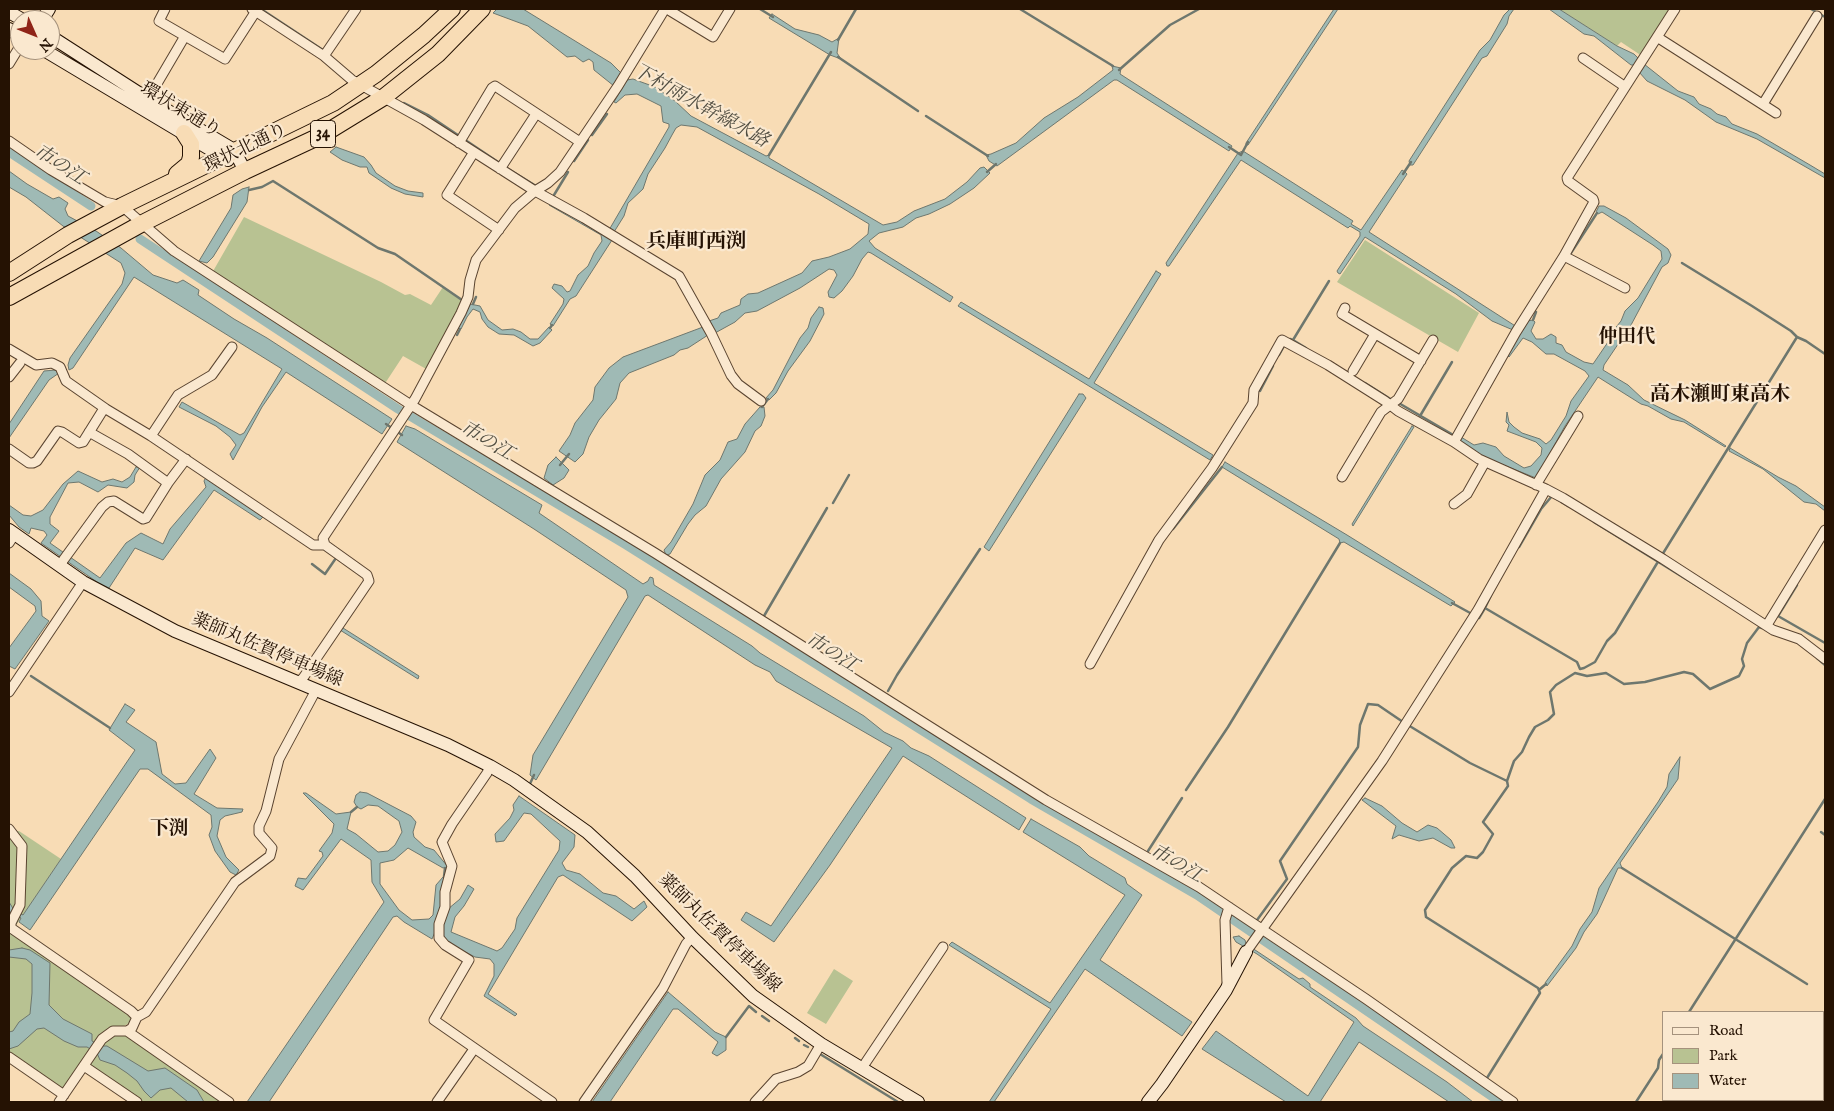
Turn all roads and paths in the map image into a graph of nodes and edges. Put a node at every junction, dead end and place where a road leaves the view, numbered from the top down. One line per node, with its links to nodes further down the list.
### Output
1 (165, 9): 10 (street)
2 (356, 9): 13 (street)
3 (452, 9): 16 (highway, 環状北通り / 34)
4 (482, 9): 18 (highway, 環状北通り / 34)
5 (666, 9): 6 (street); 26 (street)
6 (730, 9)
7 (1675, 9): 11 (street)
8 (254, 10): 10 (street); 13 (street)
9 (1817, 16): 20 (street)
10 (185, 36): 19 (street)
11 (1657, 37): 17 (street); 20 (street)
12 (60, 42): 19 (main road, 環状東通り)
13 (326, 54): 16 (street)
14 (1583, 58): 17 (street)
15 (60, 60): 23 (main road, 環状東通り)
16 (361, 85): 18 (street); 28 (highway, 環状北通り / 34)
17 (1624, 86): 35 (street)
18 (384, 97): 24 (street); 30 (highway, 環状北通り / 34)
19 (148, 99): 28 (main road, 環状東通り)
20 (1763, 104): 21 (street)
21 (1776, 113)
22 (536, 114): 24 (street); 26 (street); 29 (street)
23 (184, 134): 28 (main road, 環状東通り); 32 (highway)
24 (461, 140): 27 (street)
25 (9, 141): 32 (street)
26 (580, 142): 31 (street)
27 (474, 152): 29 (street); 34 (street)
28 (228, 153): 30 (main road, 環状東通り); 32 (highway, 環状北通り / 34)
29 (502, 166): 31 (street)
30 (246, 170): 33 (highway, 環状北通り / 34)
31 (535, 191): 34 (street); 48 (street)
32 (122, 206): 33 (street); 36 (highway, 環状北通り / 34)
33 (141, 224): 38 (highway, 環状北通り / 34); 49 (street)
34 (499, 230): 49 (street)
35 (1567, 258): 37 (street); 55 (street)
36 (9, 273)
37 (1625, 288)
38 (9, 297)
39 (1345, 308): 40 (street)
40 (1375, 334): 44 (street); 46 (street)
41 (1433, 340): 44 (street)
42 (232, 347): 54 (street)
43 (9, 349): 51 (street)
44 (1421, 361): 50 (street)
45 (20, 363): 47 (street)
46 (1353, 370)
47 (9, 377)
48 (761, 401)
49 (411, 405): 66 (street); 77 (street)
50 (1391, 406): 55 (street); 59 (street); 71 (street)
51 (106, 409): 53 (street); 54 (street)
52 (1578, 416): 61 (street)
53 (89, 432): 56 (street); 60 (street)
54 (151, 436): 57 (street)
55 (1454, 442): 58 (street)
56 (9, 449)
57 (186, 459): 60 (street); 66 (street)
58 (1485, 462): 61 (street); 63 (street)
59 (1342, 477)
60 (168, 483): 67 (street)
61 (1536, 485): 62 (street)
62 (1546, 489): 69 (street); 78 (street)
63 (1454, 504)
64 (1825, 530): 69 (street)
65 (11, 536): 67 (main road, 薬師丸佐賀停車場線)
66 (325, 544): 72 (street)
67 (61, 564): 68 (main road, 薬師丸佐賀停車場線)
68 (84, 582): 72 (main road, 薬師丸佐賀停車場線); 73 (street)
69 (1767, 625): 70 (street)
70 (1825, 659)
71 (1090, 664)
72 (298, 682): 74 (main road, 薬師丸佐賀停車場線)
73 (10, 686)
74 (316, 690): 75 (main road, 薬師丸佐賀停車場線); 83 (street)
75 (490, 766): 79 (main road, 薬師丸佐賀停車場線); 86 (street)
76 (9, 829): 83 (street)
77 (1229, 907): 78 (street); 82 (street)
78 (1257, 926): 80 (street); 99 (street)
79 (692, 937): 85 (main road, 薬師丸佐賀停車場線); 95 (street)
80 (1250, 946): 82 (main road)
81 (943, 947): 89 (street)
82 (1226, 990): 98 (main road)
83 (137, 1017): 84 (street)
84 (127, 1031): 88 (street); 92 (street)
85 (821, 1044): 89 (main road, 薬師丸佐賀停車場線); 96 (street)
86 (474, 1049): 93 (street); 94 (street)
87 (9, 1057): 90 (street)
88 (84, 1066): 90 (street); 91 (street)
89 (862, 1068): 97 (main road, 薬師丸佐賀停車場線)
90 (61, 1099)
91 (137, 1102)
92 (229, 1102)
93 (437, 1102)
94 (552, 1102)
95 (584, 1102)
96 (755, 1102)
97 (918, 1102)
98 (1148, 1102)
99 (1513, 1102)

